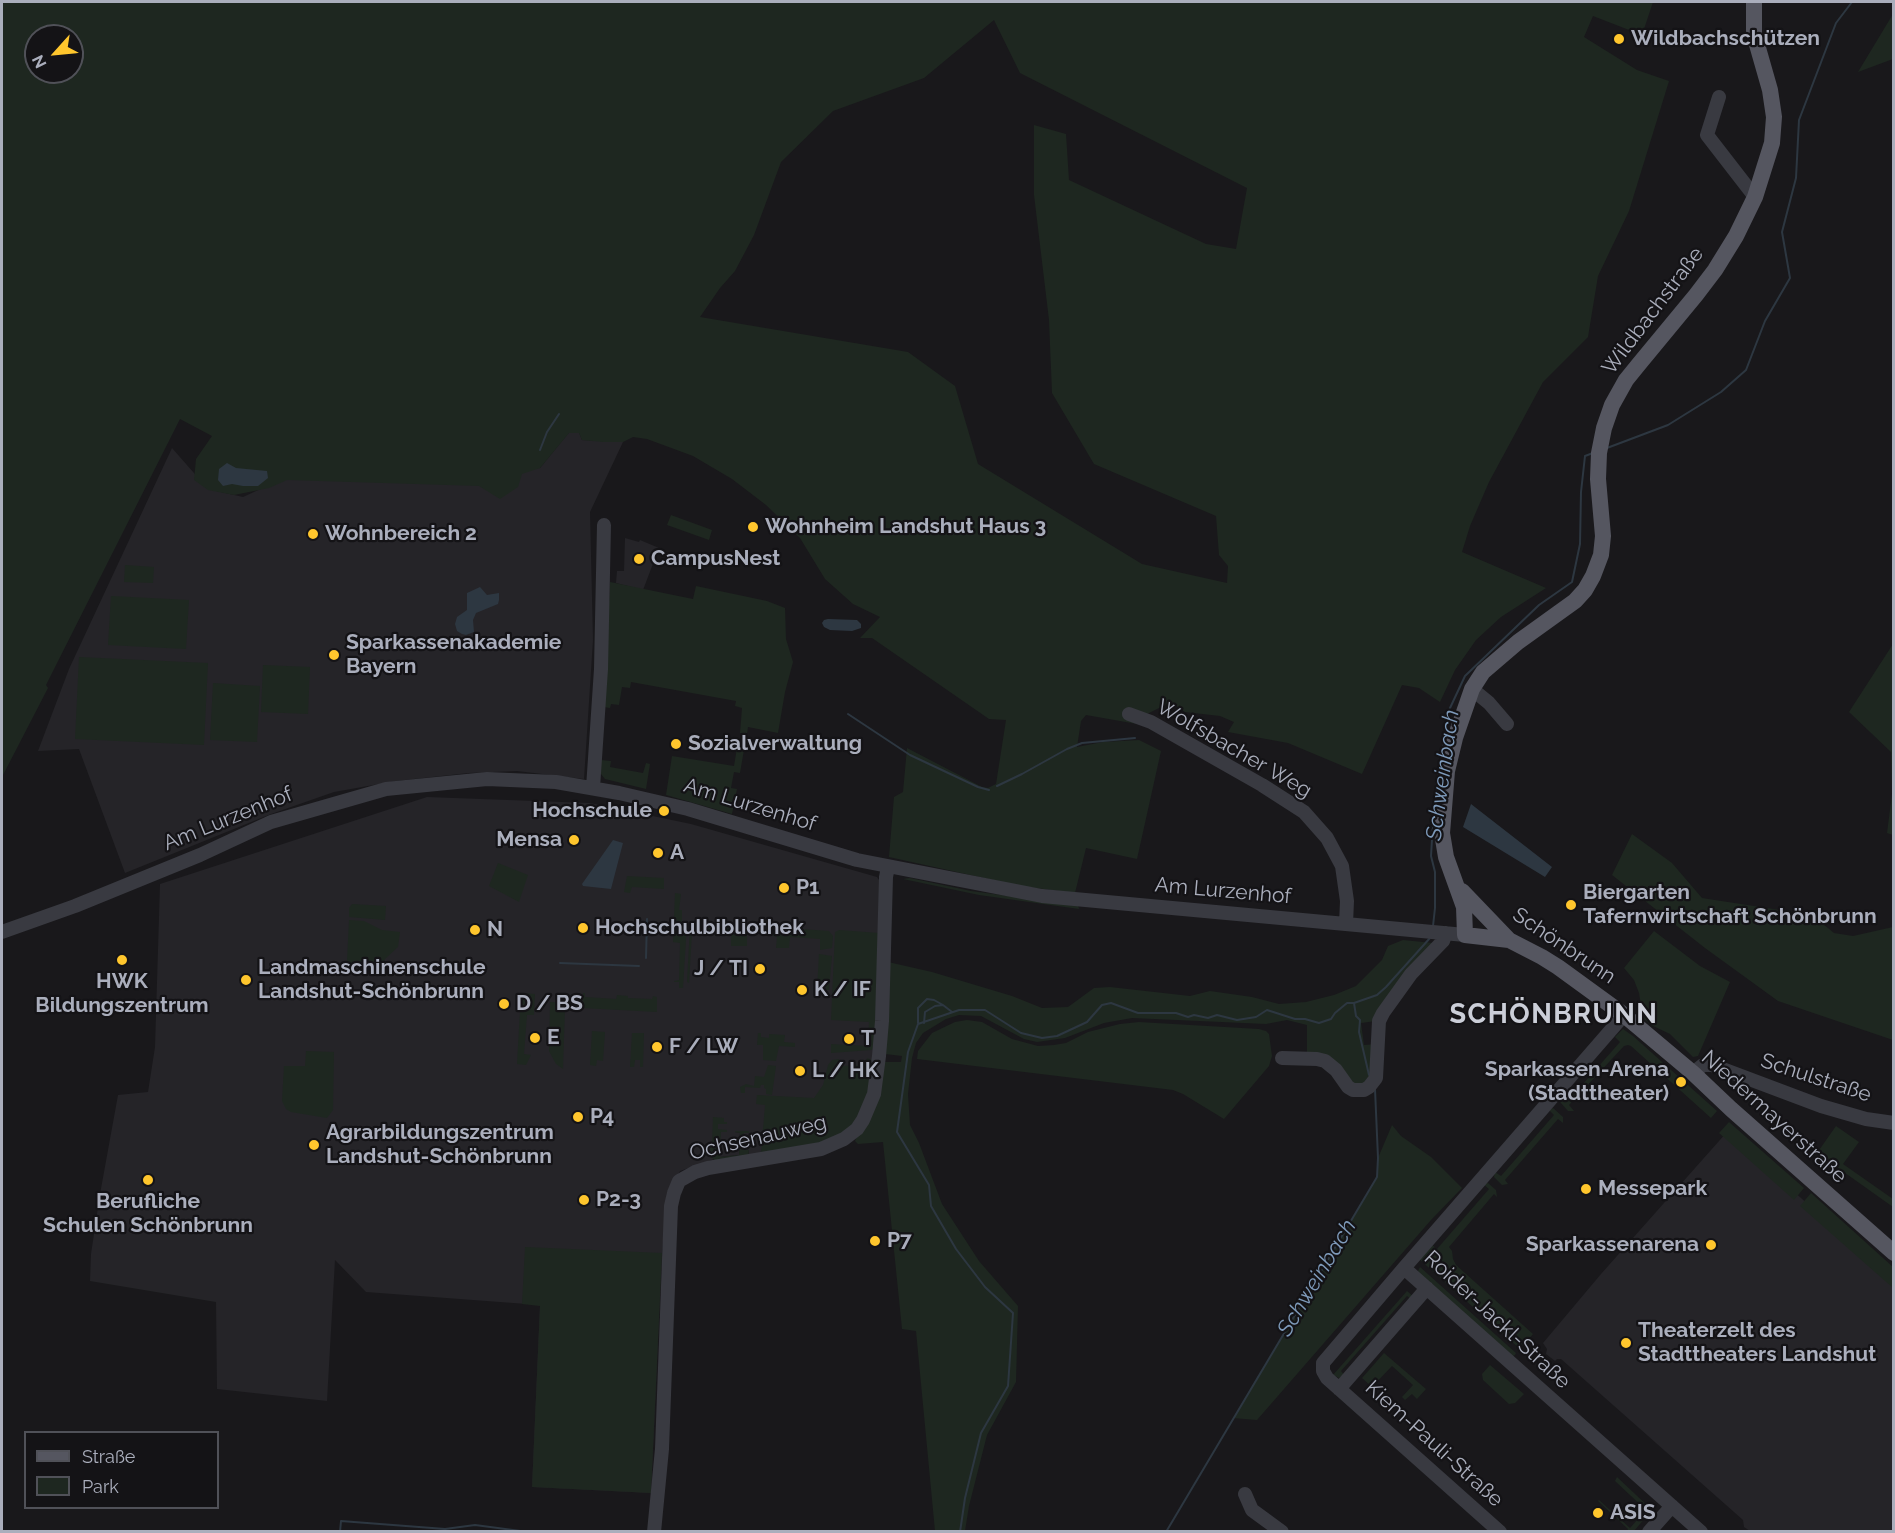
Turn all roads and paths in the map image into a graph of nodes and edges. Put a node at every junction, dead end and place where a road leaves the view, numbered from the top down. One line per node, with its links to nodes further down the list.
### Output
1 (1754, 2): 3 (main road, Wildbachstraße)
2 (1719, 97): 3 (street)
3 (1755, 197): 5 (main road, Wildbachstraße)
4 (604, 525): 8 (street)
5 (1472, 689): 7 (street); 10 (main road, Schönbrunn)
6 (1129, 714): 11 (street, Wolfsbacher Weg)
7 (1507, 724)
8 (593, 788): 9 (street, Am Lurzenhof); 12 (street, Am Lurzenhof)
9 (888, 867): 11 (street, Am Lurzenhof); 26 (street, Ochsenauweg)
10 (1457, 886): 14 (main road, Schönbrunn); 15 (main road, Schönbrunn)
11 (1346, 924): 13 (street, Am Lurzenhof)
12 (2, 933)
13 (1441, 933): 14 (street, Am Lurzenhof); 17 (street)
14 (1464, 935): 15 (main road, Am Lurzenhof)
15 (1509, 940): 16 (main road, Schönbrunn)
16 (1624, 1015): 18 (main road, Niedermayerstraße); 21 (street, Roider-Jackl-Straße)
17 (1282, 1058)
18 (1693, 1073): 19 (street, Schulstraße); 20 (main road, Niedermayerstraße)
19 (1893, 1123)
20 (1893, 1253)
21 (1404, 1268): 22 (street, Roider-Jackl-Straße); 23 (street, Kiem-Pauli-Straße)
22 (1427, 1288): 23 (street, Kiem-Pauli-Straße); 25 (street, Roider-Jackl-Straße)
23 (1339, 1389): 28 (street, Kiem-Pauli-Straße)
24 (1245, 1494): 27 (street)
25 (1672, 1506): 29 (street); 30 (street, Roider-Jackl-Straße)
26 (654, 1532)
27 (1282, 1532)
28 (1500, 1532)
29 (1649, 1532)
30 (1701, 1532)

